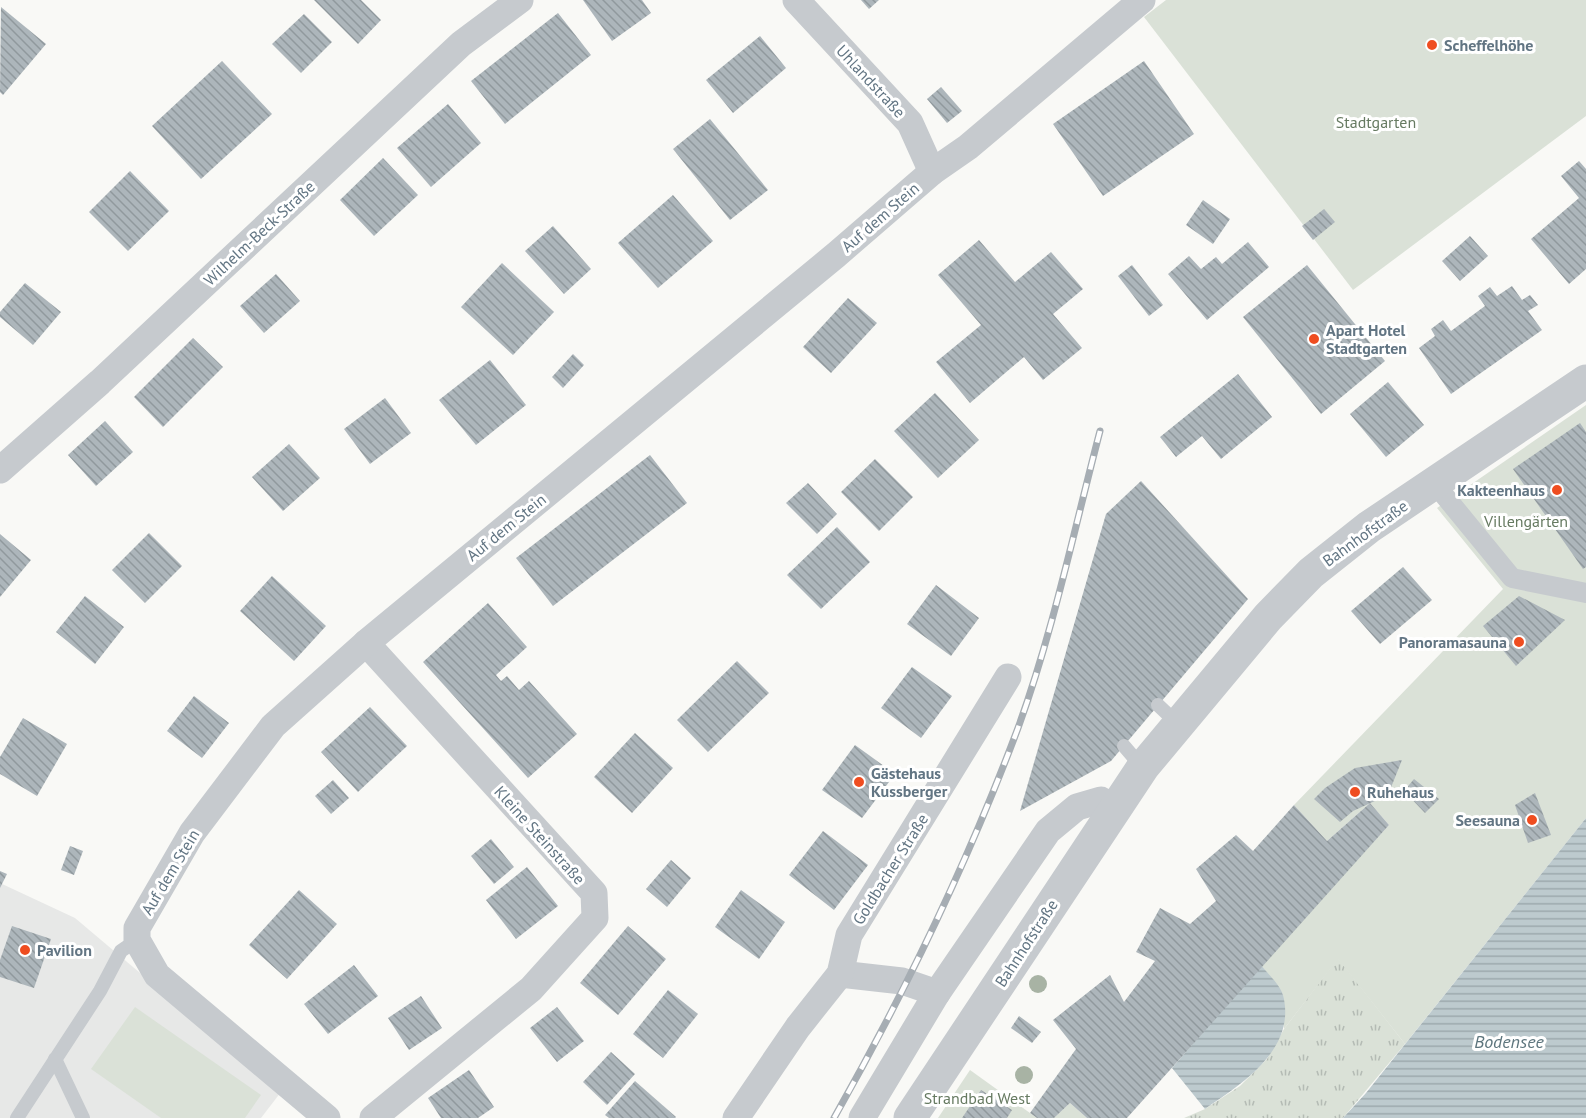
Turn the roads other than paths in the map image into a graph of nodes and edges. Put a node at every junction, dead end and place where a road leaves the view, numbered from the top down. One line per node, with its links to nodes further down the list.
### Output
1 (520, 0): 6 (street, Wilhelm-Beck-Straße)
2 (796, 0): 4 (street, Uhlandstraße)
3 (1142, 0): 4 (street, Auf dem Stein)
4 (932, 171): 9 (street, Auf dem Stein)
5 (1586, 381): 7 (street, Bahnhofstraße)
6 (0, 470)
7 (1435, 483): 8 (street); 11 (street, Bahnhofstraße)
8 (1586, 593)
9 (366, 643): 12 (street, Auf dem Stein); 19 (street, Kleine Steinstraße)
10 (1008, 677): 13 (street, Goldbacher Straße)
11 (1114, 809): 14 (street); 22 (street, Bahnhofstraße)
12 (137, 940): 15 (lane); 18 (street)
13 (840, 974): 14 (street); 20 (street, Goldbacher Straße)
14 (937, 993): 21 (street)
15 (55, 1059): 16 (lane); 17 (lane)
16 (17, 1118)
17 (83, 1118)
18 (327, 1118)
19 (373, 1118)
20 (736, 1118)
21 (862, 1118)
22 (910, 1118)

